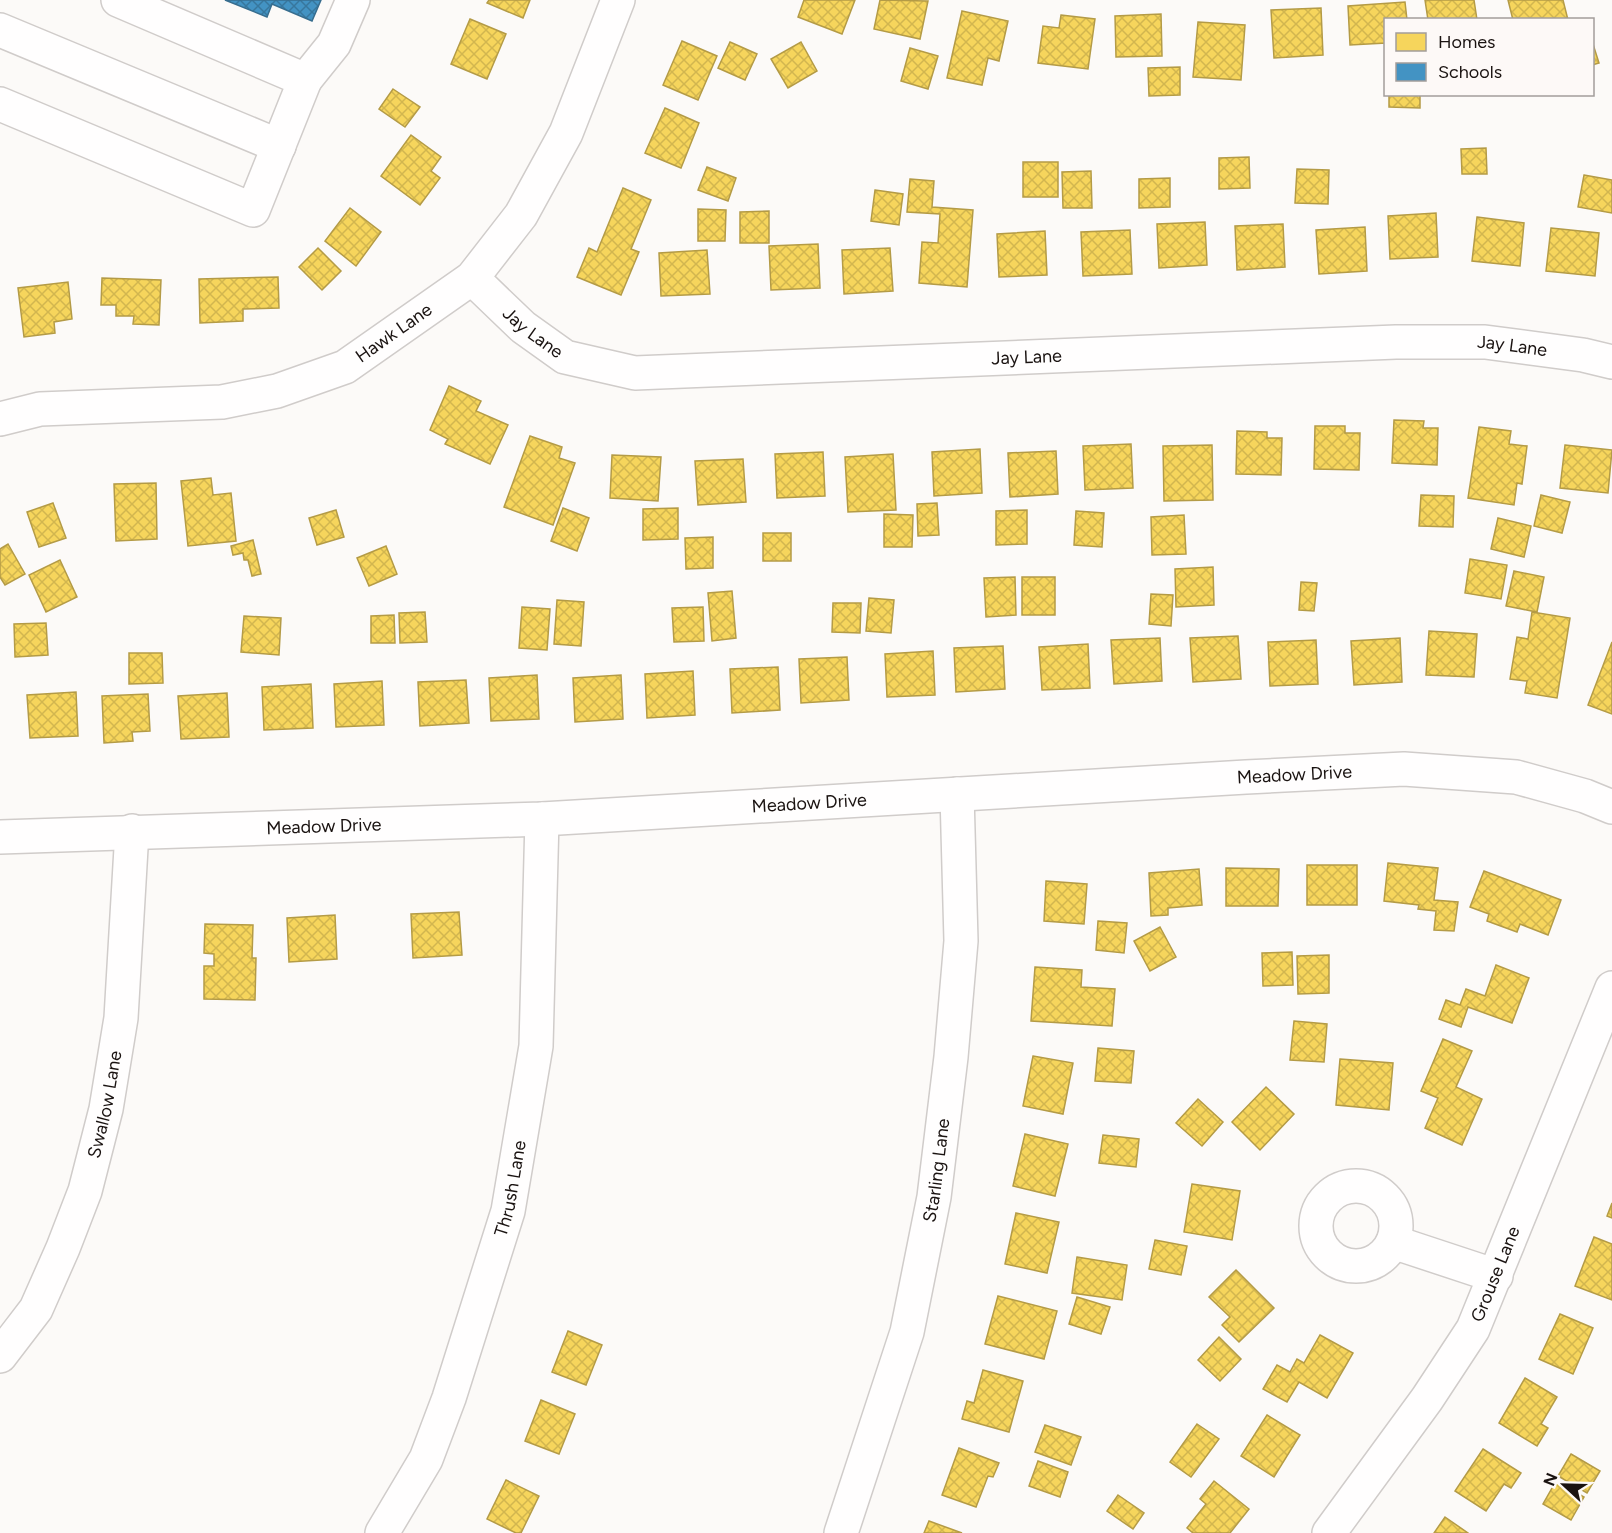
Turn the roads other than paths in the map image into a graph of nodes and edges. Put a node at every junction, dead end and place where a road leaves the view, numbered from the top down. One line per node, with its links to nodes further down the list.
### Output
1 (118, 0): 5 (street)
2 (352, 0): 5 (street)
3 (618, 0): 8 (street, Hawk Lane)
4 (0, 30): 7 (street)
5 (306, 81): 7 (street)
6 (0, 104): 7 (street)
7 (279, 146)
8 (472, 278): 9 (street, Jay Lane); 10 (street, Hawk Lane)
9 (1612, 362)
10 (0, 419)
11 (957, 794): 12 (street, Meadow Drive); 13 (street, Meadow Drive); 21 (street, Starling Lane)
12 (1612, 807)
13 (542, 819): 14 (street, Meadow Drive); 20 (street, Thrush Lane)
14 (132, 831): 15 (street, Meadow Drive); 19 (street, Swallow Lane)
15 (0, 837)
16 (1612, 988): 18 (street, Grouse Lane)
17 (1393, 1242): 18 (street)
18 (1496, 1276): 22 (street, Grouse Lane)
19 (0, 1356)
20 (382, 1533)
21 (841, 1533)
22 (1329, 1533)

